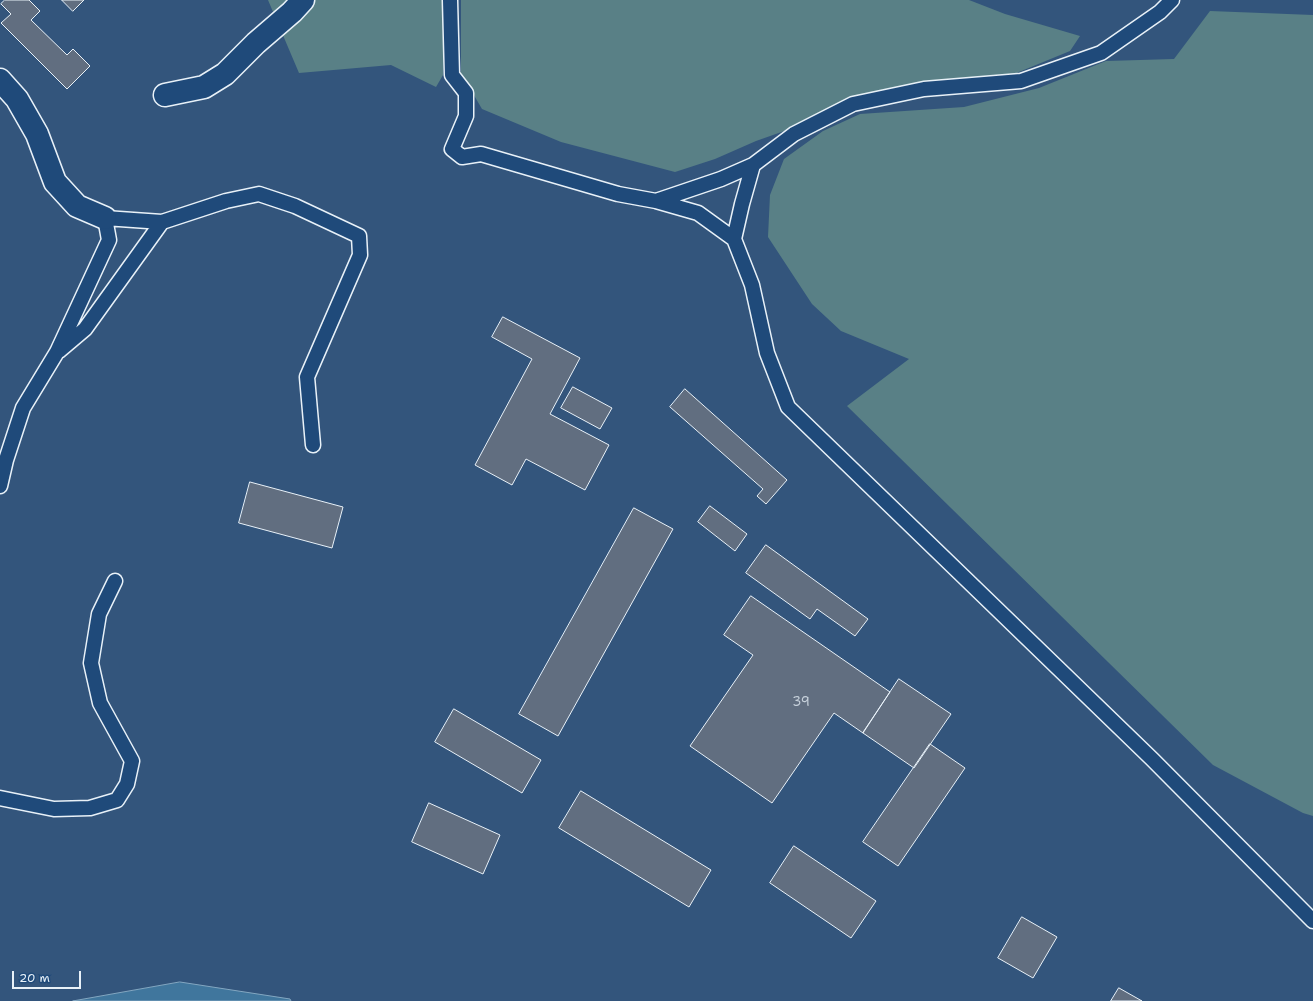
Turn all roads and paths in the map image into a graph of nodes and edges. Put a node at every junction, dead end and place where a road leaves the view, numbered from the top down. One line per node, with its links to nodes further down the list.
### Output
1 (303, 0): 5 (street)
2 (450, 0): 7 (lane)
3 (1172, 0): 6 (lane)
4 (0, 80): 8 (street)
5 (165, 95)
6 (754, 165): 7 (lane); 10 (lane)
7 (656, 201): 10 (lane)
8 (105, 218): 9 (lane); 11 (lane)
9 (162, 222): 11 (lane); 12 (lane)
10 (734, 239): 16 (lane)
11 (57, 352): 13 (lane)
12 (313, 445)
13 (0, 486)
14 (115, 581): 15 (lane)
15 (0, 798)
16 (1313, 921)

